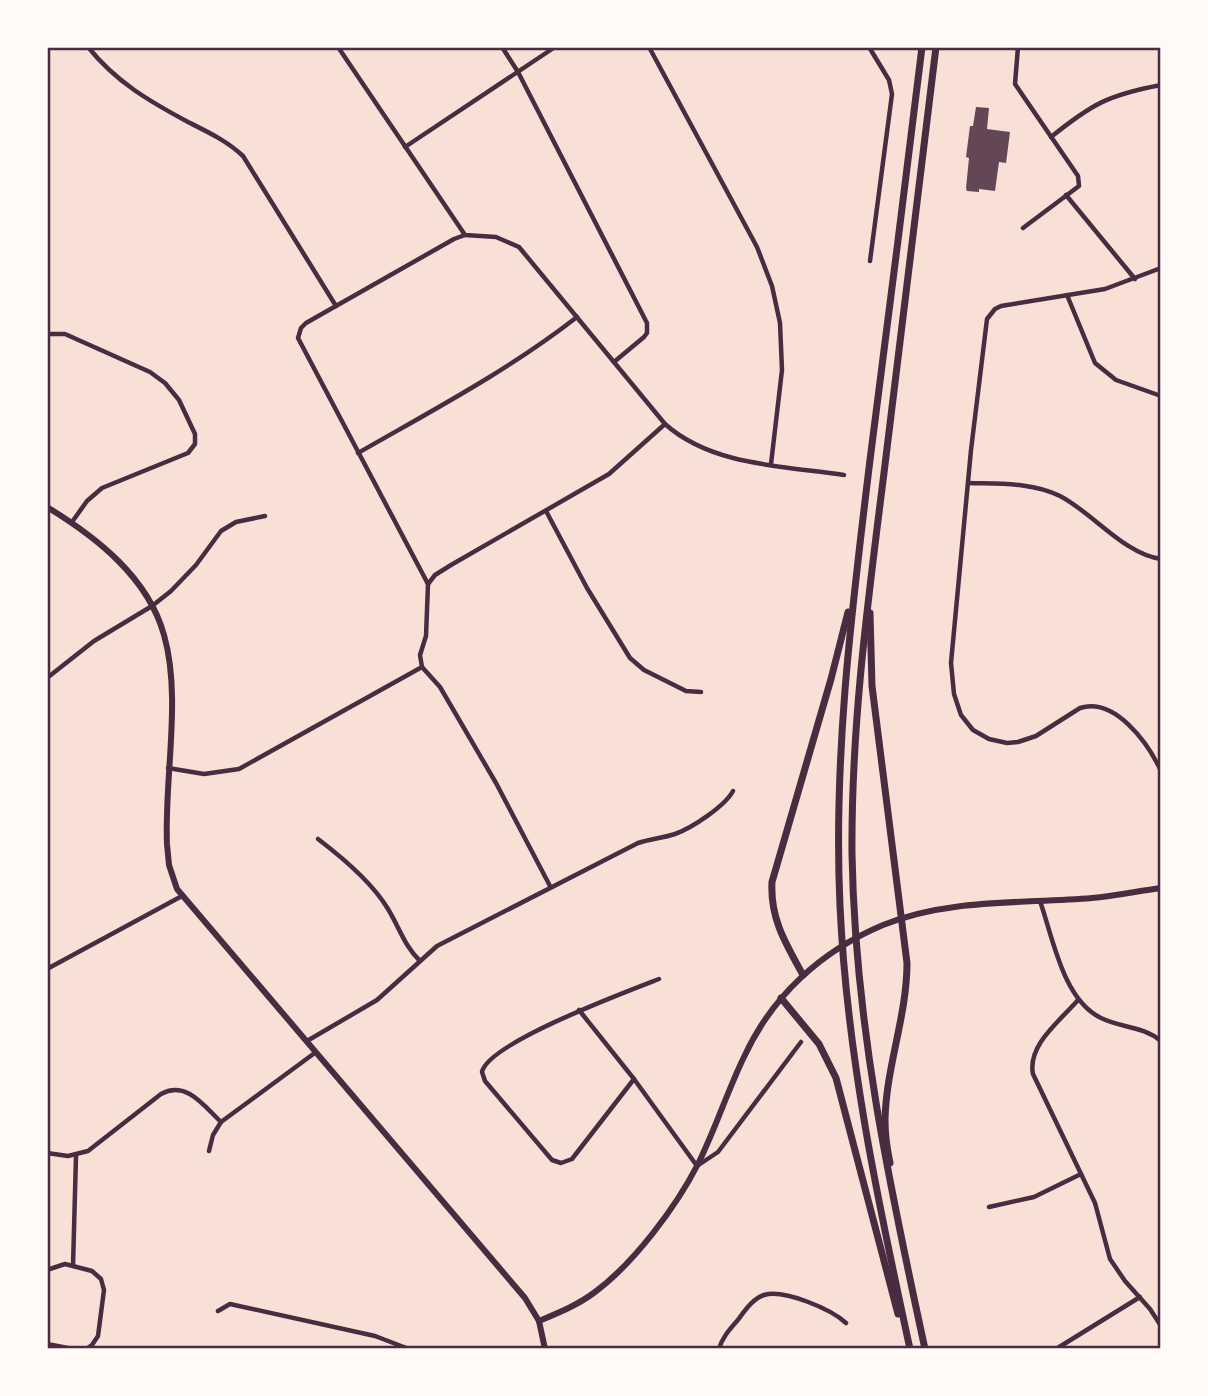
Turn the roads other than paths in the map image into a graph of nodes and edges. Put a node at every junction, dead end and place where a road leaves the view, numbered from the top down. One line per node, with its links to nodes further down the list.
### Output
1 (88, 47): 21 (street)
2 (338, 47): 13 (street)
3 (502, 47): 10 (street)
4 (555, 47): 10 (street)
5 (649, 47): 28 (street)
6 (869, 47): 17 (street)
7 (922, 47): 38 (highway)
8 (936, 47): 37 (highway)
9 (1018, 47): 12 (street)
10 (518, 72): 13 (street); 24 (street)
11 (1161, 85): 12 (street)
12 (1051, 137): 14 (street)
13 (405, 147): 16 (street)
14 (1066, 195): 15 (street); 19 (street)
15 (1023, 228)
16 (465, 235): 21 (street); 22 (street)
17 (870, 261)
18 (1161, 268): 19 (street)
19 (1135, 279): 20 (street)
20 (1067, 295): 25 (street); 30 (street)
21 (336, 306): 27 (street)
22 (577, 317): 24 (street); 27 (street)
23 (47, 334): 34 (street)
24 (614, 362): 26 (street)
25 (1161, 396)
26 (666, 424): 28 (street); 32 (street)
27 (358, 453): 36 (street)
28 (771, 464): 29 (street)
29 (844, 475)
30 (968, 483): 35 (street); 44 (street)
31 (47, 507): 34 (main road)
32 (545, 511): 36 (street); 42 (street)
33 (265, 516): 39 (street)
34 (72, 522): 39 (main road)
35 (1161, 559)
36 (428, 584): 40 (street)
37 (870, 584): 51 (highway); 72 (highway)
38 (854, 591): 54 (highway); 85 (highway)
39 (152, 606): 41 (street); 43 (main road)
40 (422, 667): 43 (street); 47 (street)
41 (47, 678)
42 (701, 692)
43 (168, 768): 49 (main road)
44 (1161, 771)
45 (733, 792): 47 (street)
46 (318, 839): 52 (street)
47 (551, 886): 52 (street)
48 (1161, 888): 50 (main road)
49 (182, 896): 53 (street); 59 (main road)
50 (1040, 901): 51 (main road); 57 (street)
51 (902, 918): 54 (main road); 72 (highway)
52 (420, 961): 59 (street)
53 (47, 969)
54 (803, 975): 56 (main road)
55 (659, 979): 58 (street)
56 (781, 998): 68 (main road); 85 (highway)
57 (1078, 1000): 60 (street); 69 (street)
58 (579, 1010): 63 (street); 63 (street)
59 (306, 1041): 62 (main road)
60 (1161, 1041)
61 (801, 1042): 68 (street)
62 (316, 1052): 64 (street); 76 (main road)
63 (634, 1079): 68 (street)
64 (221, 1122): 65 (street); 67 (street)
65 (209, 1151)
66 (47, 1153): 67 (street)
67 (76, 1156): 71 (street)
68 (697, 1166): 76 (main road)
69 (1082, 1174): 70 (street); 74 (street)
70 (989, 1207)
71 (73, 1266): 73 (street); 81 (street)
72 (907, 1267): 86 (highway)
73 (47, 1270)
74 (1140, 1297): 78 (street); 87 (street)
75 (218, 1311): 82 (street)
76 (539, 1321): 83 (main road)
77 (846, 1323): 84 (street)
78 (1161, 1326)
79 (47, 1344): 80 (street)
80 (73, 1349)
81 (86, 1349)
82 (409, 1349)
83 (545, 1349)
84 (719, 1349)
85 (909, 1349)
86 (925, 1349)
87 (1056, 1349)

